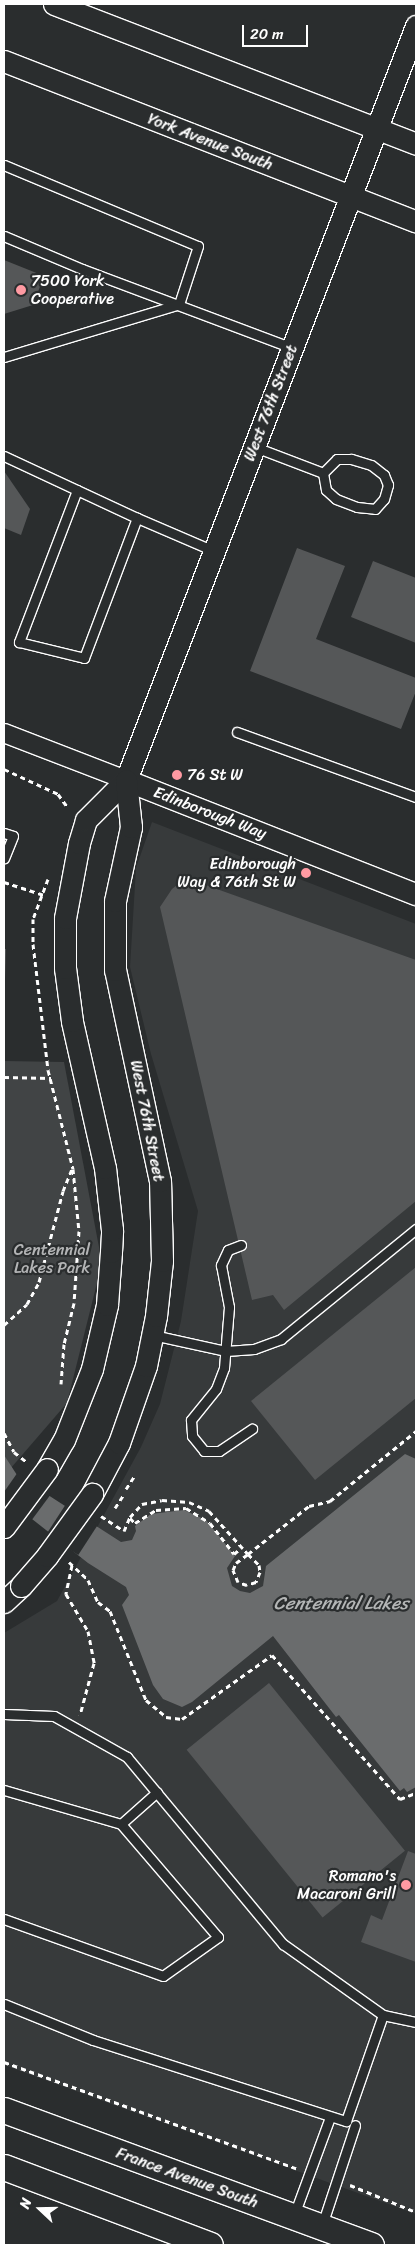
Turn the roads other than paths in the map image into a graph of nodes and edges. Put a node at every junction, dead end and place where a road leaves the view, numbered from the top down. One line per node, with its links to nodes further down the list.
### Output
1 (54, 4): 4 (street)
2 (416, 26): 4 (street, West 76th Street)
3 (4, 62): 7 (street, York Avenue South)
4 (377, 129): 5 (street); 7 (street, West 76th Street)
5 (416, 144)
6 (4, 166): 10 (lane)
7 (351, 196): 8 (street, York Avenue South); 11 (street, West 76th Street)
8 (416, 222)
9 (4, 236): 10 (lane)
10 (179, 304): 11 (lane); 12 (lane)
11 (292, 348): 13 (street, West 76th Street)
12 (4, 357)
13 (254, 446): 15 (lane); 18 (street, West 76th Street)
14 (4, 456): 16 (lane)
15 (322, 473): 15 (lane)
16 (77, 490): 17 (lane); 17 (lane)
17 (137, 518): 18 (lane)
18 (214, 551): 21 (street, West 76th Street)
19 (238, 732): 22 (lane)
20 (4, 733): 21 (street, Edinborough Way)
21 (126, 780): 25 (street, Edinborough Way); 28 (street, West 76th Street); 31 (street, West 76th Street, bridge)
22 (416, 797)
23 (4, 833): 24 (lane)
24 (4, 858)
25 (416, 894)
26 (416, 1229): 29 (lane)
27 (241, 1245): 29 (lane)
28 (153, 1335): 29 (lane); 32 (street, West 76th Street, bridge)
29 (226, 1351): 30 (lane)
30 (252, 1429)
31 (4, 1527)
32 (4, 1602)
33 (4, 1714): 35 (lane)
34 (4, 1790): 36 (lane)
35 (157, 1792): 36 (lane); 39 (lane)
36 (121, 1824): 37 (lane)
37 (4, 1918)
38 (4, 2004): 42 (lane)
39 (383, 2015): 40 (lane); 42 (lane)
40 (416, 2022)
41 (4, 2110): 45 (main road, France Avenue South)
42 (330, 2116): 45 (lane)
43 (355, 2125): 46 (lane)
44 (4, 2167): 47 (main road)
45 (293, 2217): 46 (main road, France Avenue South)
46 (321, 2227): 48 (main road, France Avenue South)
47 (210, 2245)
48 (371, 2245)

